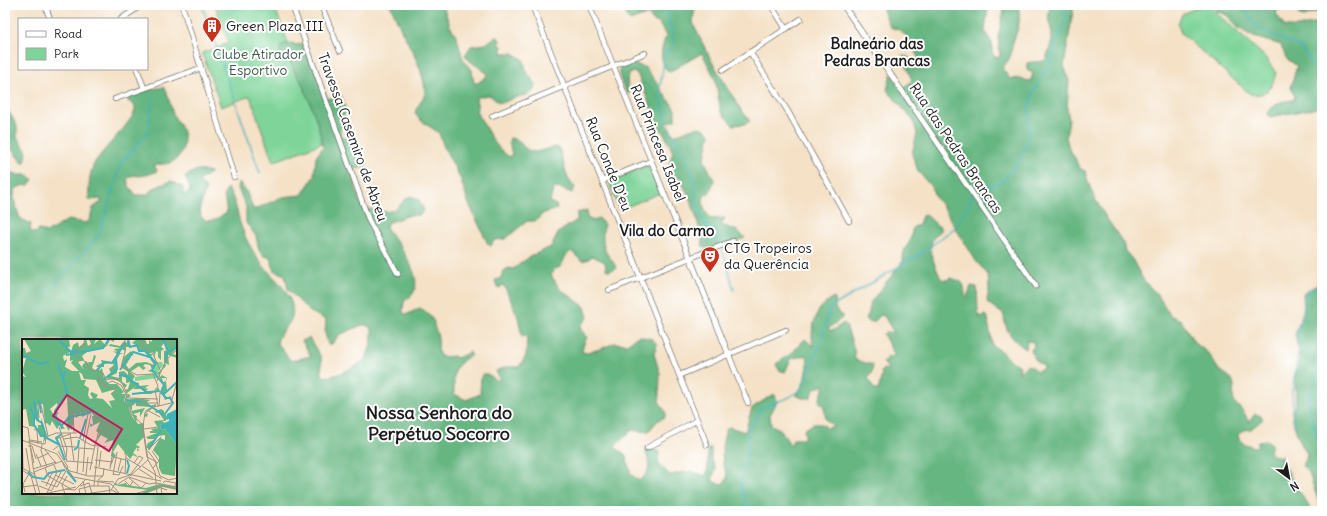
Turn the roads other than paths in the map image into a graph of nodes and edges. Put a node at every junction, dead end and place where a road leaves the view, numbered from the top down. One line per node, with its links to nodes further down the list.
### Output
1 (45, 5): 10 (street)
2 (142, 5): 11 (street)
3 (182, 5): 18 (street)
4 (292, 5): 31 (street, Travessa Casemiro de Abreu)
5 (321, 5): 14 (street)
6 (532, 5): 21 (street, Rua Conde D'eu)
7 (589, 5): 17 (street, Rua Princesa Isabel)
8 (771, 5): 13 (street)
9 (843, 5): 33 (street, Rua das Pedras Brancas)
10 (50, 18)
11 (122, 18)
12 (801, 19): 13 (street)
13 (786, 29): 15 (street)
14 (340, 51)
15 (750, 52): 20 (street); 28 (street)
16 (645, 53): 17 (street)
17 (614, 66): 21 (street); 25 (street, Rua Princesa Isabel)
18 (202, 68): 22 (street); 26 (street)
19 (137, 70): 22 (street)
20 (723, 70)
21 (565, 86): 24 (street); 27 (street, Rua Conde D'eu)
22 (144, 88): 23 (street)
23 (115, 99)
24 (492, 116)
25 (652, 160): 27 (street); 30 (street, Rua Princesa Isabel)
26 (234, 177)
27 (602, 181): 32 (street, Rua Conde D'eu)
28 (849, 221)
29 (733, 241): 30 (street)
30 (690, 258): 32 (street); 36 (street, Rua Princesa Isabel)
31 (398, 274)
32 (641, 277): 34 (street); 37 (street, Rua Conde D'eu)
33 (1036, 286)
34 (609, 290)
35 (786, 330): 36 (street)
36 (729, 354): 37 (street); 38 (street, Rua Princesa Isabel)
37 (680, 375): 39 (street, Rua Conde D'eu)
38 (748, 402)
39 (698, 420): 40 (street, Rua Conde D'eu); 41 (street)
40 (707, 444)
41 (647, 448)

